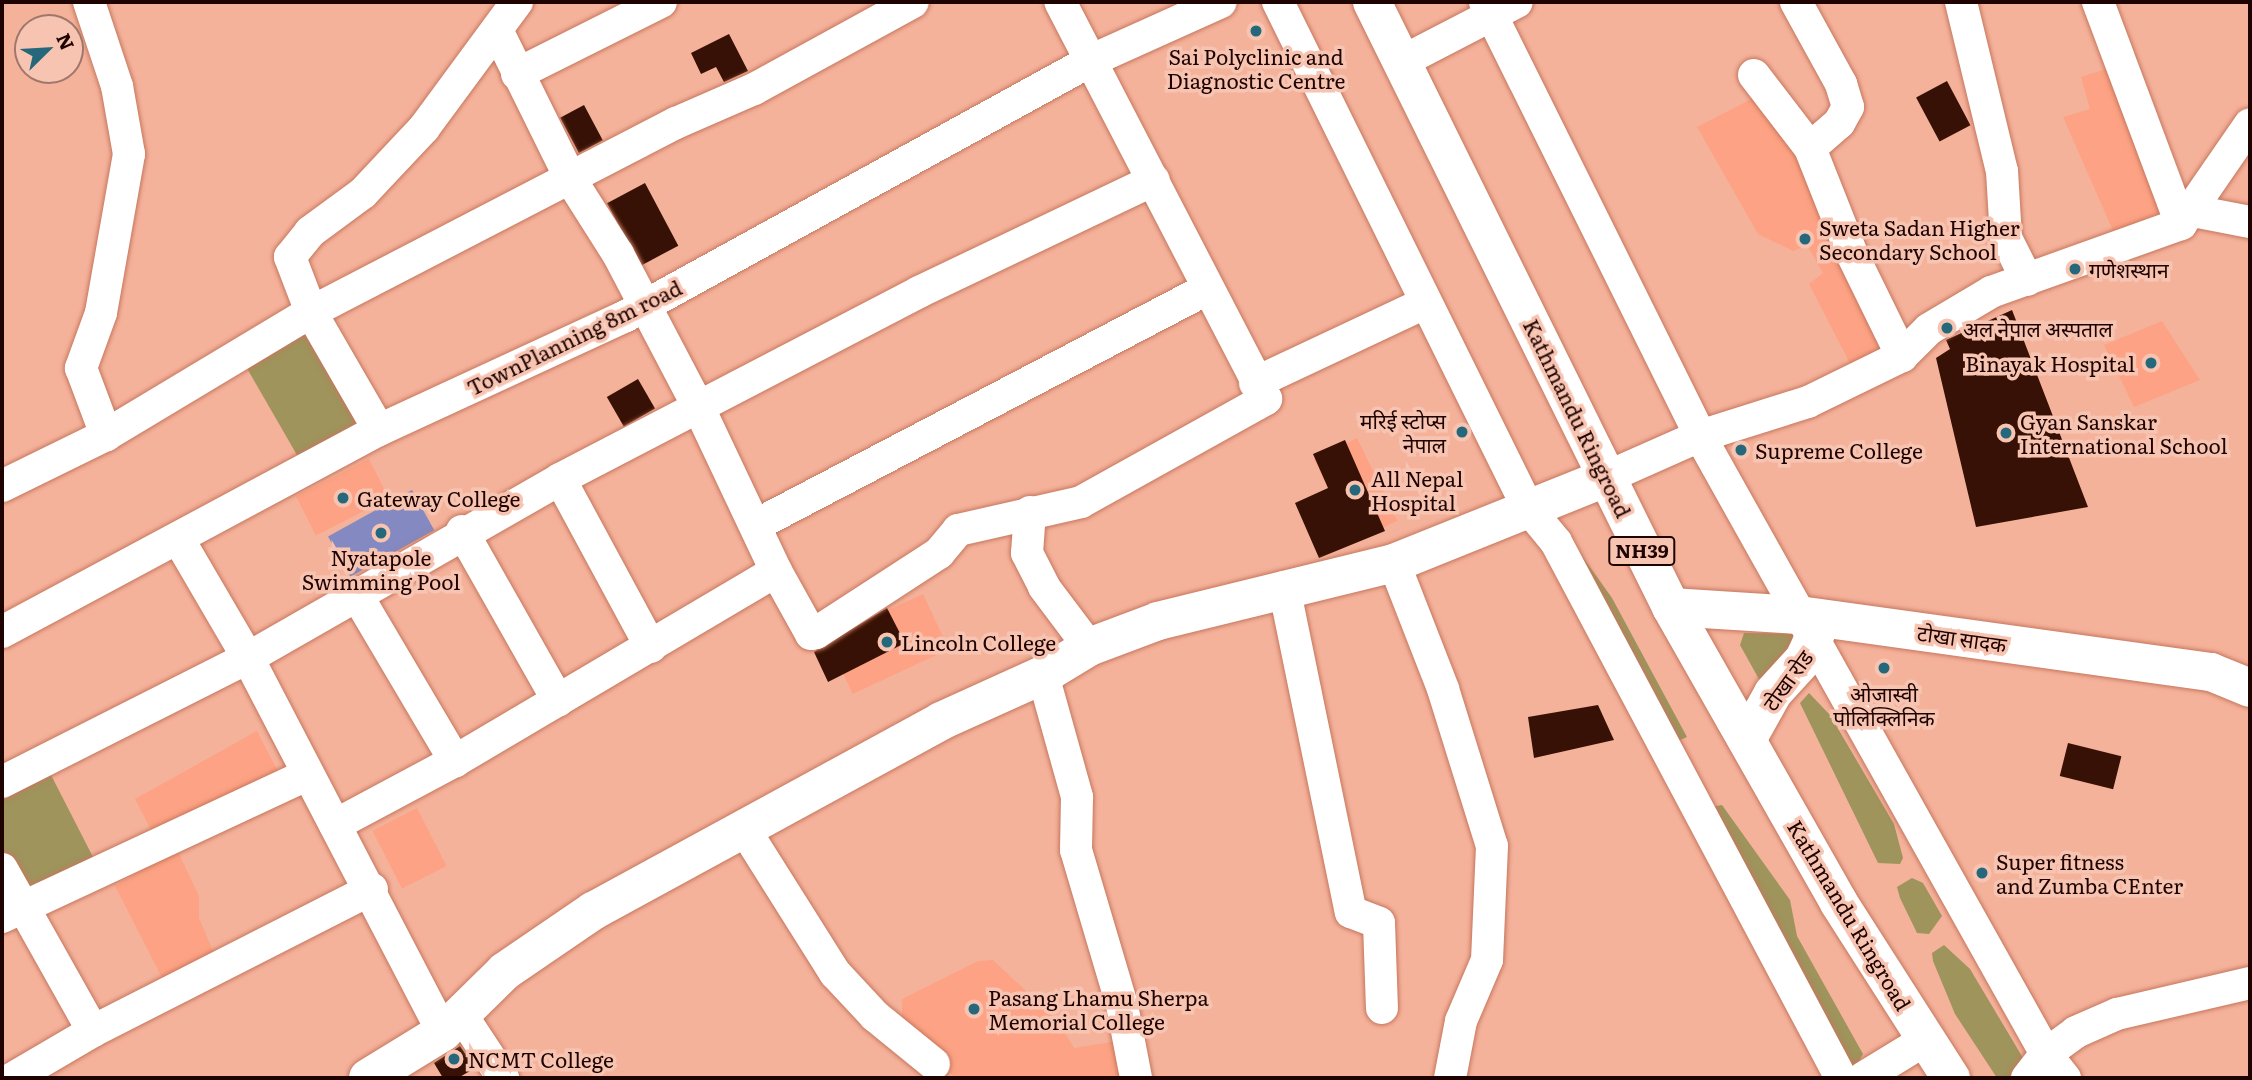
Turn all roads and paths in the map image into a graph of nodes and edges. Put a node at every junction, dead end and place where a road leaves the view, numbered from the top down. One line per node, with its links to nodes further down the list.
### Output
1 (89, 2): 34 (street)
2 (517, 2): 13 (street)
3 (661, 2): 16 (street)
4 (913, 2): 21 (street)
5 (1060, 2): 14 (street)
6 (1221, 2): 14 (street, TownPlanning 8m road)
7 (1278, 2): 27 (street)
8 (1372, 2): 15 (main road, Kathmandu Ringroad / NH39)
9 (1796, 2): 19 (street)
10 (1961, 2): 25 (street)
11 (2098, 2): 23 (street)
12 (1498, 7): 15 (street); 35 (street)
13 (497, 30): 16 (street); 29 (street)
14 (1092, 60): 22 (street); 28 (street, TownPlanning 8m road)
15 (1403, 61): 36 (main road, Kathmandu Ringroad / NH39)
16 (517, 74): 21 (street)
17 (1754, 75): 19 (street)
18 (2250, 124): 20 (street)
19 (1810, 148): 30 (street)
20 (2238, 161): 23 (street)
21 (570, 180): 28 (street); 29 (street)
22 (1154, 180): 26 (street); 32 (street)
23 (2185, 217): 24 (street); 25 (street)
24 (2250, 222)
25 (2027, 280): 30 (street)
26 (1207, 289): 31 (street); 41 (street)
27 (1425, 303): 31 (street); 39 (street)
28 (646, 306): 32 (street); 33 (street, TownPlanning 8m road)
29 (311, 312): 33 (street); 34 (street)
30 (1902, 356): 35 (street)
31 (1255, 383): 40 (street)
32 (699, 408): 37 (street); 41 (street)
33 (379, 430): 43 (street, TownPlanning 8m road)
34 (106, 435): 38 (street)
35 (1700, 436): 36 (street); 49 (street)
36 (1605, 478): 39 (main road); 48 (main road, Kathmandu Ringroad / NH39)
37 (560, 479): 42 (street); 51 (street)
38 (2, 486)
39 (1528, 508): 44 (main road); 78 (street)
40 (1030, 512): 45 (street); 52 (street)
41 (756, 525): 45 (street)
42 (462, 531): 47 (street); 56 (street)
43 (179, 540): 50 (street, TownPlanning 8m road); 53 (street)
44 (1394, 564): 46 (main road); 77 (street)
45 (776, 571): 51 (street)
46 (1284, 587): 52 (main road); 67 (street)
47 (358, 597): 53 (street); 58 (street)
48 (1671, 607): 49 (main road, टोखा सादक); 57 (main road, Kathmandu Ringroad / NH39)
49 (1812, 626): 55 (main road, टोखा सादक); 57 (main road, टोखा रोड); 72 (street)
50 (2, 632)
51 (651, 647): 56 (street)
52 (1089, 647): 54 (main road)
53 (248, 658): 59 (street); 60 (street)
54 (1043, 675): 62 (main road); 76 (street)
55 (2250, 688)
56 (558, 701): 58 (street)
57 (1748, 738): 70 (main road, Kathmandu Ringroad / NH39)
58 (455, 761): 61 (street)
59 (307, 775): 61 (street); 65 (street)
60 (2, 782)
61 (335, 825): 64 (street)
62 (743, 827): 68 (main road); 71 (street)
63 (2, 869): 65 (street)
64 (372, 889): 68 (street); 69 (street)
65 (12, 911): 69 (street)
66 (2249, 991): 72 (street)
67 (1382, 1007)
68 (452, 1023): 74 (main road); 75 (street)
69 (93, 1031): 73 (street)
70 (1925, 1040): 79 (street); 80 (main road, Kathmandu Ringroad / NH39)
71 (934, 1064)
72 (2056, 1066): 81 (street)
73 (13, 1078)
74 (368, 1078)
75 (503, 1078)
76 (1136, 1078)
77 (1450, 1078)
78 (1840, 1078)
79 (1863, 1078)
80 (1951, 1078)
81 (2027, 1078)

